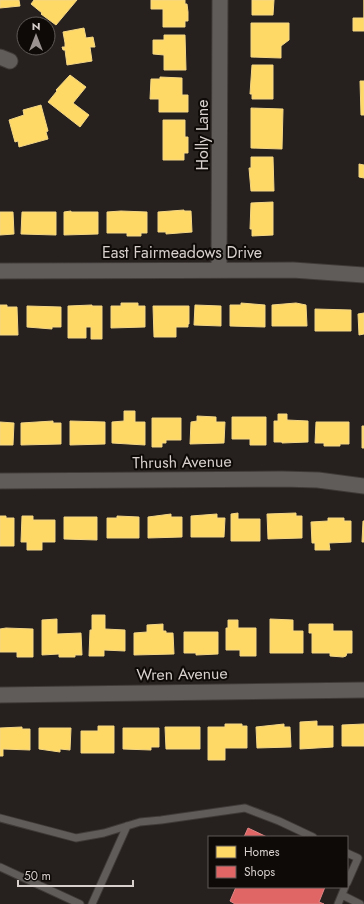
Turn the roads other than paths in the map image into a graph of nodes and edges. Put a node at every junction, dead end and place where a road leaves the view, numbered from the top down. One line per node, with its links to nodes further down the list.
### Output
1 (220, 0): 2 (street, Holly Lane)
2 (219, 270): 3 (street, East Fairmeadows Drive); 4 (street, East Fairmeadows Drive)
3 (0, 271)
4 (364, 275)
5 (0, 481): 6 (street, Thrush Avenue)
6 (364, 486)
7 (364, 690): 8 (street, Wren Avenue)
8 (0, 695)
9 (0, 818): 10 (lane)
10 (126, 826): 11 (lane); 18 (lane)
11 (310, 836)
12 (348, 853): 14 (lane)
13 (0, 867): 17 (lane)
14 (348, 881)
15 (345, 888): 16 (lane)
16 (342, 895): 19 (lane); 20 (lane)
17 (80, 904)
18 (92, 904)
19 (338, 904)
20 (360, 904)

